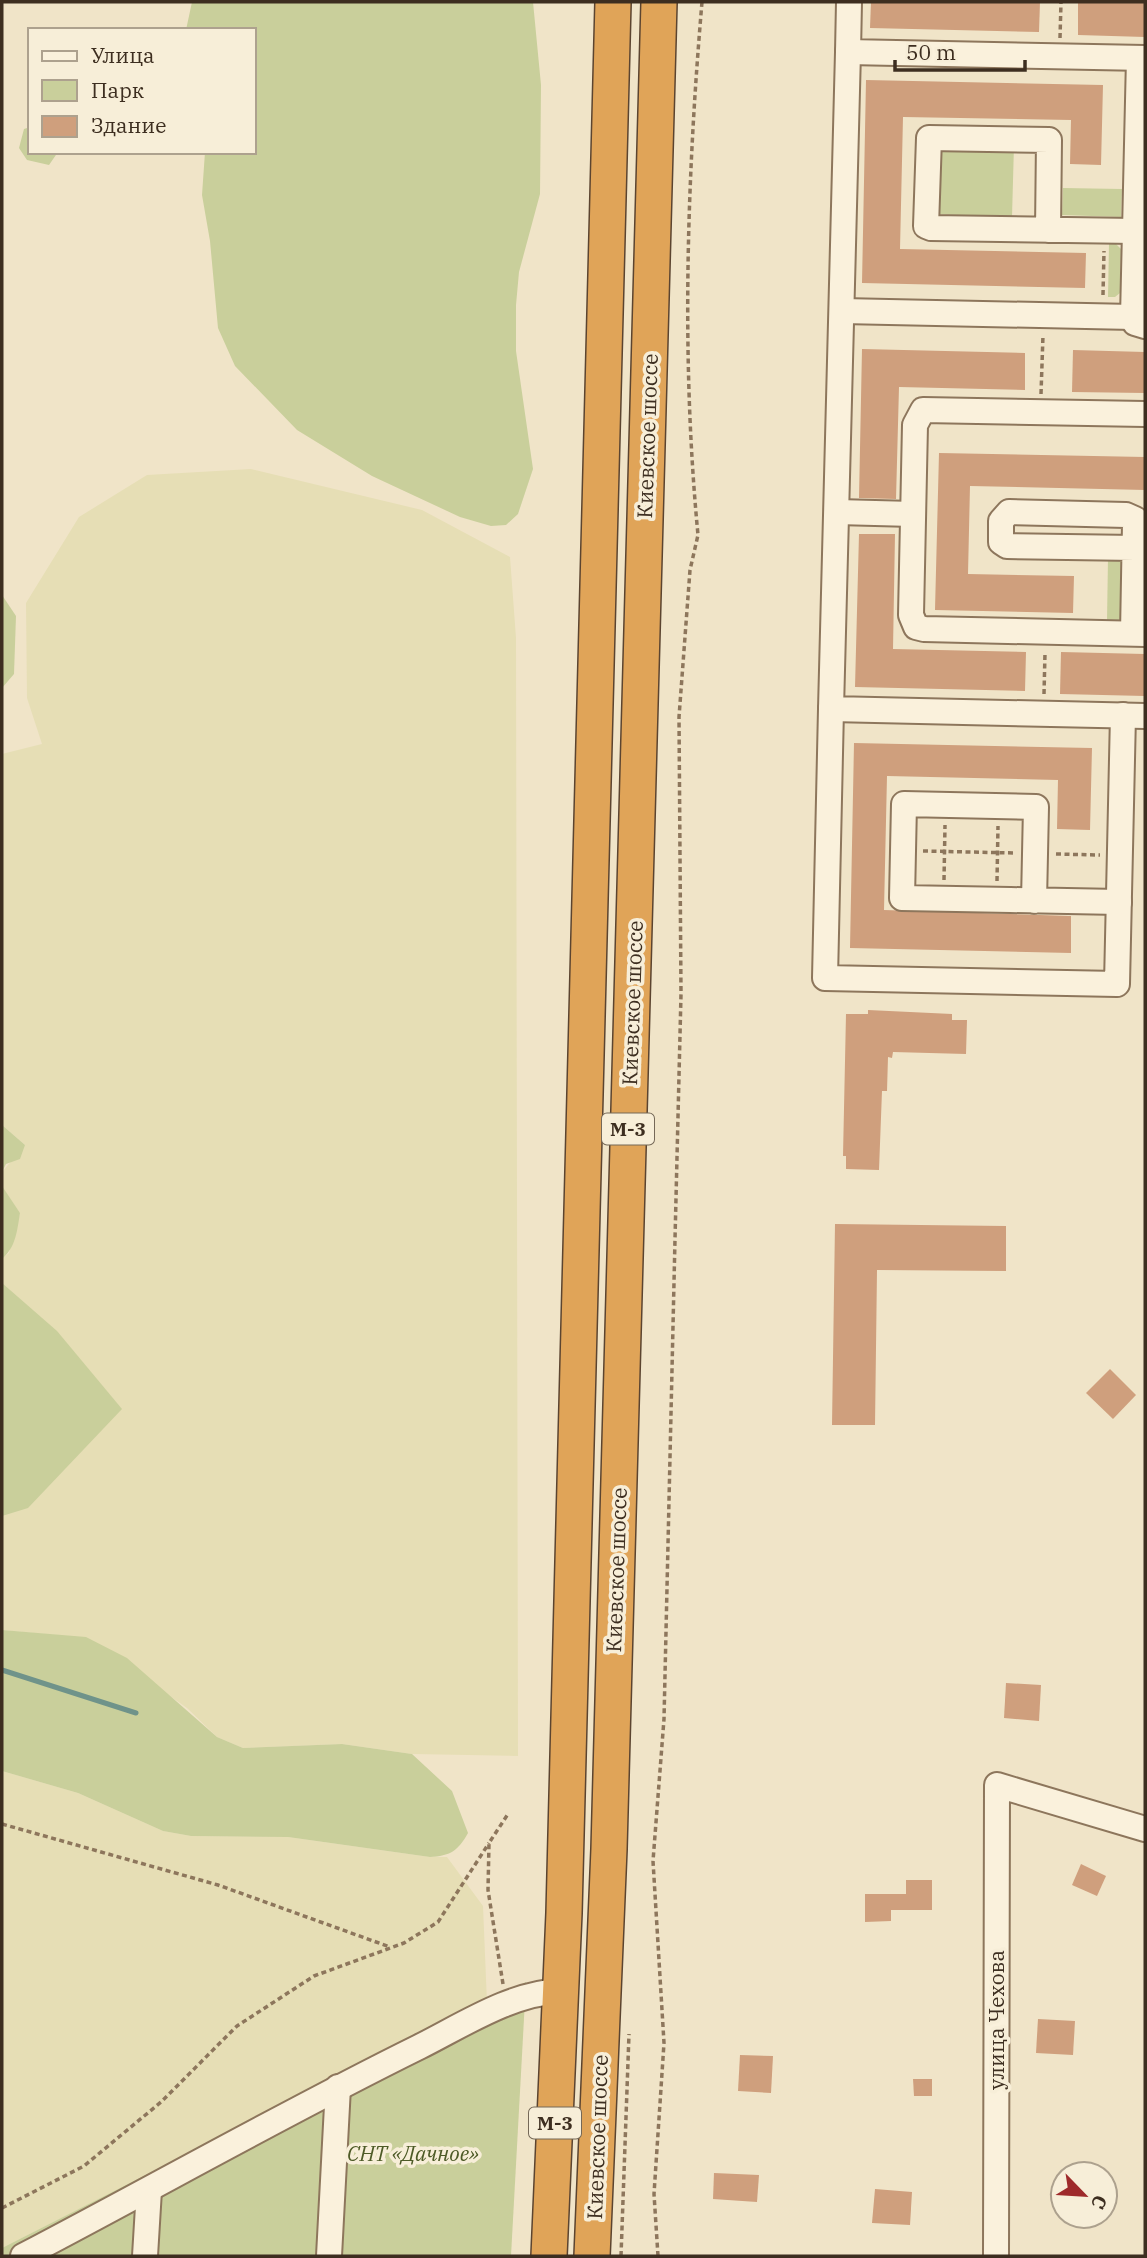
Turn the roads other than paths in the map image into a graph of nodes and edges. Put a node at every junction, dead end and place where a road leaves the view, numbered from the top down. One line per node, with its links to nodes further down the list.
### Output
1 (613, 2): 20 (highway, Киевское шоссе / М-3)
2 (659, 2): 27 (highway, Киевское шоссе / М-3)
3 (849, 2): 4 (street)
4 (848, 52): 5 (street); 8 (street)
5 (1142, 58): 7 (street)
6 (1048, 230): 6 (street); 7 (street)
7 (1135, 232): 9 (street)
8 (842, 311): 9 (street); 11 (street)
9 (1139, 322)
10 (1145, 414): 12 (street)
11 (837, 512): 12 (street); 15 (street)
12 (914, 514): 14 (street)
13 (1135, 548): 13 (street); 14 (street)
14 (1139, 634)
15 (831, 709): 16 (street); 18 (street)
16 (1134, 715): 18 (street)
17 (1034, 901): 17 (street); 18 (street)
18 (1119, 902)
19 (1145, 1829): 28 (street, улица Чехова)
20 (561, 1990): 21 (street); 26 (highway, Киевское шоссе / М-3)
21 (338, 2087): 22 (street); 25 (street)
22 (149, 2190): 23 (street); 24 (street)
23 (23, 2256)
24 (145, 2256)
25 (329, 2256)
26 (549, 2256)
27 (592, 2256)
28 (996, 2256)

